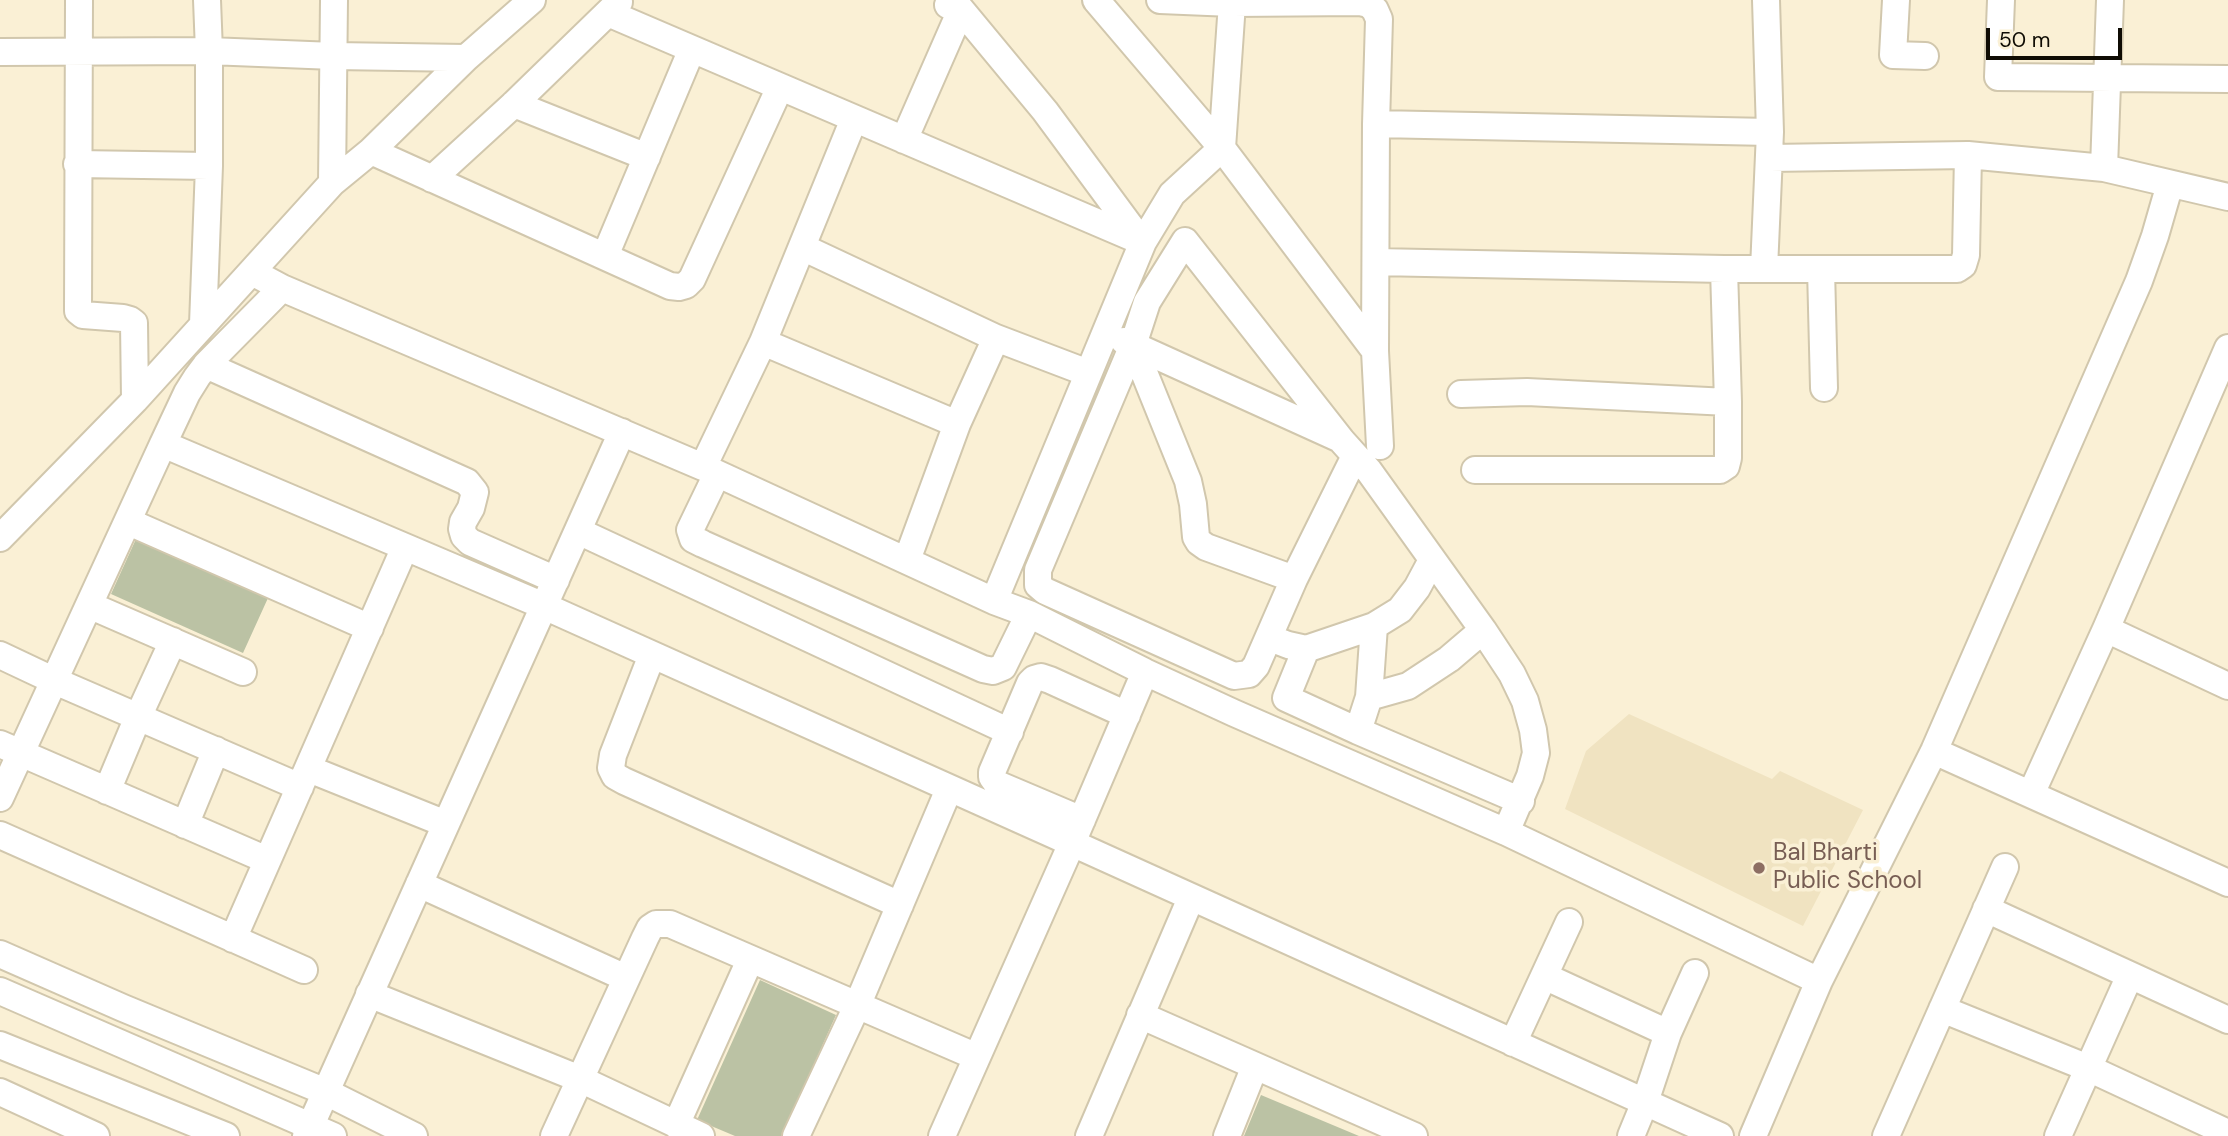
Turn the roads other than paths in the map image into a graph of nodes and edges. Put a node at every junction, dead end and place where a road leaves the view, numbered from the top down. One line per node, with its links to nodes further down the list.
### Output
1 (79, 0): 17 (street)
2 (207, 0): 15 (street)
3 (334, 0): 18 (street)
4 (532, 0): 20 (street)
5 (1096, 0): 29 (street)
6 (1160, 0): 12 (street)
7 (1766, 0): 28 (street)
8 (1896, 0): 19 (street)
9 (2001, 0): 21 (street)
10 (2110, 0): 21 (street)
11 (950, 3): 27 (street); 40 (street)
12 (1232, 3): 26 (street); 29 (street)
13 (615, 7): 14 (street); 24 (street)
14 (692, 49): 23 (street); 32 (street)
15 (209, 51): 17 (street); 18 (street); 34 (street)
16 (0, 52): 17 (street)
17 (78, 52): 33 (street)
18 (334, 56): 20 (street); 37 (street)
19 (1925, 56)
20 (466, 58): 30 (street)
21 (2107, 78): 22 (street); 35 (street)
22 (2228, 79)
23 (780, 87): 25 (street); 42 (street)
24 (514, 104): 32 (street); 36 (street)
25 (854, 119): 27 (street); 41 (street)
26 (1376, 124): 28 (street); 43 (street)
27 (904, 140): 40 (street)
28 (1770, 145): 31 (street); 45 (street)
29 (1222, 148): 40 (street); 55 (street)
30 (370, 151): 36 (street); 37 (street)
31 (1968, 155): 35 (street); 46 (street)
32 (647, 157): 42 (street)
33 (77, 164): 34 (street); 60 (street)
34 (209, 166): 49 (street)
35 (2104, 168): 38 (street)
36 (432, 179): 42 (street)
37 (332, 183): 47 (street)
38 (2171, 184): 39 (street); 103 (street)
39 (2228, 197)
40 (1143, 242): 50 (street)
41 (802, 247): 51 (street); 52 (street)
42 (605, 256)
43 (1376, 262): 44 (street); 55 (street)
44 (1724, 269): 45 (street); 61 (street)
45 (1764, 269): 46 (street)
46 (1821, 269): 58 (street)
47 (252, 272): 48 (street); 49 (street)
48 (282, 288): 56 (street); 63 (street)
49 (203, 324): 60 (street)
50 (1105, 331): 53 (street); 57 (street)
51 (996, 338): 57 (street); 62 (street)
52 (763, 342): 62 (street); 68 (street)
53 (1133, 345): 66 (street); 66 (street); 75 (street); 92 (street)
54 (2228, 348): 83 (street)
55 (1375, 351): 65 (street)
56 (206, 365): 64 (street); 76 (street)
57 (1088, 373): 77 (street)
58 (1824, 388)
59 (1461, 394): 61 (street)
60 (135, 400): 71 (street)
61 (1728, 402): 67 (street)
62 (957, 425): 73 (street)
63 (622, 432): 68 (street); 70 (street)
64 (163, 444): 69 (street); 72 (street)
65 (1380, 446)
66 (1349, 448): 74 (street); 75 (street)
67 (1475, 470)
68 (710, 471): 73 (street); 80 (street)
69 (129, 522): 78 (street); 82 (street)
70 (578, 531): 76 (street); 100 (street)
71 (0, 538)
72 (405, 547): 79 (street); 82 (street)
73 (907, 560): 77 (street)
74 (1432, 560): 81 (street); 84 (street)
75 (1294, 579): 85 (street)
76 (556, 580): 79 (street)
77 (994, 601): 80 (street)
78 (89, 605): 86 (street); 93 (street)
79 (544, 607): 89 (street); 110 (street)
80 (1029, 614): 91 (street)
81 (1374, 626): 87 (street); 95 (street)
82 (370, 628): 104 (street)
83 (2106, 629): 94 (street); 107 (street)
84 (1483, 630): 95 (street); 109 (street)
85 (1270, 638): 87 (street); 92 (street)
86 (173, 642): 90 (street); 98 (street)
87 (1306, 649): 96 (street)
88 (0, 655): 93 (street)
89 (652, 655): 105 (street); 120 (street)
90 (243, 672)
91 (1145, 672): 97 (street); 113 (street)
92 (1242, 676): 96 (street)
93 (55, 681): 98 (street); 101 (street)
94 (2228, 686)
95 (1369, 696): 99 (street)
96 (1286, 698): 99 (street)
97 (1127, 715): 100 (street); 112 (street)
98 (138, 717): 102 (street); 106 (street)
99 (1357, 731): 109 (street)
100 (1010, 732): 112 (street)
101 (10, 749): 106 (street); 108 (street)
102 (216, 750): 104 (street); 111 (street)
103 (1934, 751): 107 (street); 131 (street)
104 (304, 778): 110 (street); 115 (street)
105 (949, 789): 112 (street); 120 (street)
106 (107, 792): 111 (street)
107 (2031, 794): 117 (street)
108 (0, 798)
109 (1521, 801): 113 (street)
110 (446, 824): 118 (street)
111 (185, 825): 115 (street)
112 (1077, 831): 119 (street); 141 (street)
113 (1506, 832): 131 (street)
114 (0, 835): 123 (street)
115 (267, 860): 123 (street)
116 (2005, 867): 121 (street)
117 (2228, 883)
118 (419, 884): 130 (street); 133 (street)
119 (1191, 898): 136 (street); 139 (street)
120 (900, 905): 134 (street)
121 (1986, 909): 128 (street); 135 (street)
122 (1569, 922): 129 (street)
123 (233, 939): 126 (street)
124 (0, 954): 146 (street)
125 (750, 960): 130 (street); 134 (street); 148 (street)
126 (304, 970)
127 (1695, 972): 138 (street)
128 (2130, 975): 137 (street); 143 (street)
129 (1544, 976): 138 (street); 139 (street)
130 (626, 978): 144 (street)
131 (1819, 981): 163 (street)
132 (0, 991): 149 (street)
133 (369, 994): 144 (street); 146 (street)
134 (857, 1006): 141 (street); 156 (street)
135 (1942, 1009): 143 (street); 164 (street)
136 (1140, 1016): 142 (street); 158 (street)
137 (2228, 1020)
138 (1668, 1033): 147 (street)
139 (1513, 1043): 147 (street)
140 (0, 1045): 151 (street)
141 (977, 1057): 157 (street)
142 (1255, 1066): 159 (street); 160 (street)
143 (2088, 1068): 150 (street); 165 (street)
144 (580, 1079): 148 (street); 154 (street)
145 (0, 1092): 152 (street)
146 (326, 1093): 149 (street); 153 (street)
147 (1646, 1102): 161 (street); 162 (street)
148 (676, 1125): 155 (street)
149 (317, 1132)
150 (2228, 1133)
151 (218, 1135)
152 (96, 1136)
153 (414, 1136)
154 (554, 1136)
155 (701, 1136)
156 (796, 1136)
157 (942, 1136)
158 (1089, 1136)
159 (1227, 1136)
160 (1414, 1136)
161 (1630, 1136)
162 (1720, 1136)
163 (1753, 1136)
164 (1886, 1136)
165 (2058, 1136)

